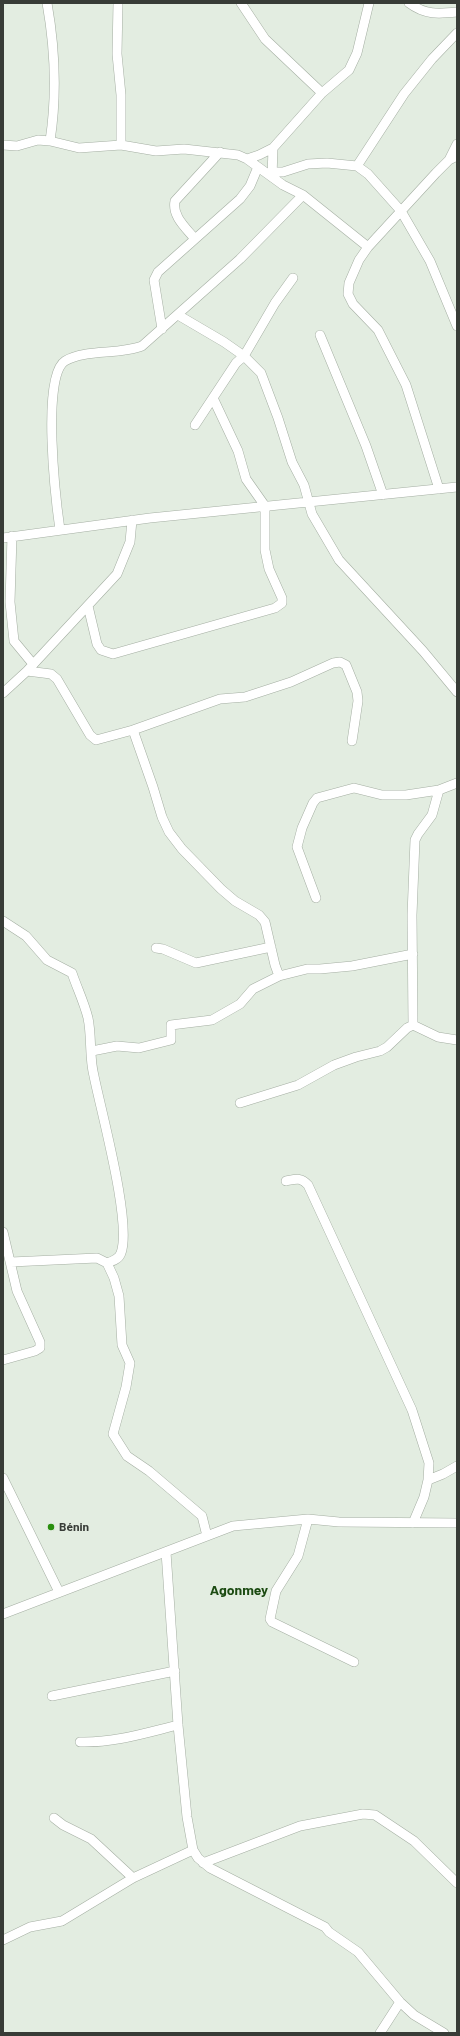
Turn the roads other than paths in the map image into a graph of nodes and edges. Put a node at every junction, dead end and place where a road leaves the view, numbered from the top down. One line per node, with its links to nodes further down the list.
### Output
1 (48, 3): 9 (street)
2 (118, 3): 12 (street)
3 (241, 3): 8 (street)
4 (368, 3): 8 (street)
5 (410, 3): 6 (street)
6 (457, 12)
7 (457, 33): 17 (street)
8 (322, 93): 13 (street)
9 (50, 141): 11 (street); 12 (street)
10 (457, 144): 15 (street)
11 (3, 145)
12 (121, 145): 14 (street)
13 (273, 148): 16 (street); 19 (street)
14 (220, 152): 16 (street); 22 (street)
15 (453, 158): 21 (street)
16 (247, 159): 18 (street)
17 (357, 166): 19 (street); 21 (street)
18 (258, 167): 19 (street); 22 (street)
19 (273, 175): 20 (street)
20 (303, 195): 23 (street); 25 (street)
21 (401, 211): 23 (street); 26 (street)
22 (194, 239): 27 (street)
23 (368, 247): 33 (street)
24 (293, 278): 29 (street)
25 (178, 315): 27 (street); 29 (street)
26 (457, 326)
27 (162, 329): 38 (street)
28 (320, 335): 34 (street)
29 (244, 356): 30 (street); 35 (street)
30 (213, 398): 31 (street); 36 (street)
31 (195, 424)
32 (457, 487): 33 (street)
33 (439, 489): 34 (street)
34 (383, 495): 35 (street)
35 (307, 501): 36 (street); 43 (street)
36 (265, 506): 37 (street); 40 (street)
37 (132, 520): 38 (street); 40 (street)
38 (60, 530): 39 (street)
39 (7, 537): 41 (street)
40 (88, 606): 41 (street)
41 (33, 664): 42 (street)
42 (27, 671): 44 (street); 45 (street)
43 (457, 692)
44 (3, 693)
45 (133, 730): 46 (street); 51 (street)
46 (352, 741)
47 (457, 784): 48 (street)
48 (439, 790): 49 (street); 53 (street)
49 (316, 898)
50 (3, 921): 57 (street)
51 (271, 947): 52 (street); 54 (street)
52 (156, 948)
53 (413, 954): 54 (street); 55 (street)
54 (280, 976): 57 (street)
55 (413, 1025): 56 (street); 58 (street)
56 (457, 1040)
57 (92, 1051): 62 (street)
58 (240, 1104)
59 (286, 1181): 66 (street)
60 (3, 1237): 61 (street)
61 (11, 1262): 62 (street); 63 (street)
62 (107, 1263): 70 (street)
63 (3, 1360)
64 (457, 1466): 66 (street)
65 (3, 1478): 72 (street)
66 (428, 1480): 68 (street)
67 (308, 1519): 68 (street); 70 (street); 74 (street)
68 (413, 1522): 69 (street)
69 (457, 1523)
70 (207, 1536): 71 (street)
71 (166, 1552): 72 (street); 75 (street)
72 (59, 1592): 73 (street)
73 (3, 1614)
74 (354, 1662)
75 (175, 1671): 76 (street); 77 (street)
76 (52, 1696)
77 (178, 1725): 78 (street); 80 (street)
78 (80, 1742)
79 (54, 1818): 82 (street)
80 (193, 1850): 81 (street); 82 (street)
81 (203, 1863): 83 (street); 85 (street)
82 (133, 1878): 84 (street)
83 (457, 1883)
84 (3, 1940)
85 (400, 2002): 86 (street); 87 (street)
86 (380, 2033)
87 (444, 2033)

